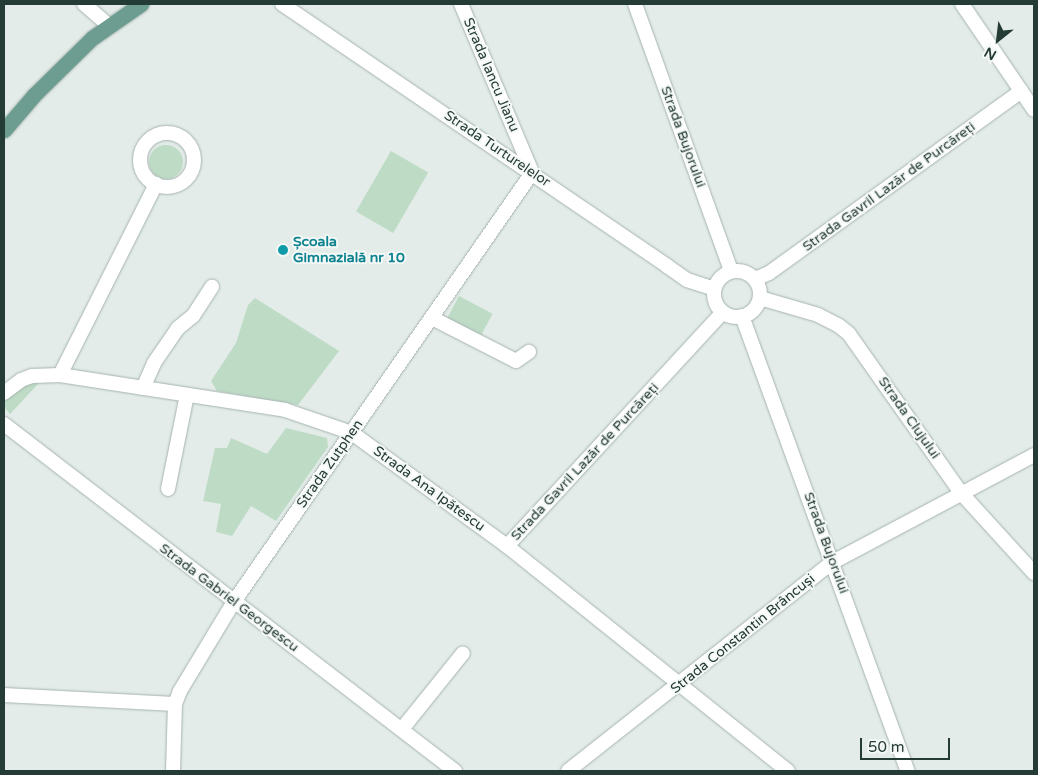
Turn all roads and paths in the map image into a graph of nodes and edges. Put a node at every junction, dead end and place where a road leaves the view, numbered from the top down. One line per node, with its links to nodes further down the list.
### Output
1 (84, 4): 7 (street)
2 (141, 4): 7 (main road)
3 (282, 4): 11 (street, Strada Turturelelor)
4 (461, 4): 11 (street, Strada Iancu Jianu)
5 (634, 4): 13 (street, Strada Bujorului)
6 (962, 4): 8 (street)
7 (108, 25): 10 (main road)
8 (1021, 91): 9 (street); 14 (street, Strada Gavril Lazăr de Purcăreți)
9 (1034, 110)
10 (4, 130)
11 (532, 173): 16 (street, Strada Turturelelor); 20 (street, Strada Zutphen)
12 (156, 184): 22 (street)
13 (731, 271): 14 (street); 16 (street)
14 (755, 279): 17 (street)
15 (212, 287): 23 (street)
16 (714, 289): 18 (street)
17 (760, 298): 19 (street); 30 (street, Strada Clujului)
18 (723, 312): 19 (street); 31 (street, Strada Gavril Lazăr de Purcăreți)
19 (742, 316): 32 (street, Strada Bujorului)
20 (432, 318): 21 (street); 27 (street, Strada Zutphen)
21 (529, 352)
22 (60, 375): 23 (street, Strada Ana Ipătescu); 24 (street, Strada Ana Ipătescu)
23 (143, 388): 25 (street, Strada Ana Ipătescu)
24 (4, 394)
25 (187, 395): 27 (street, Strada Ana Ipătescu); 29 (street)
26 (4, 424): 34 (street, Strada Gabriel Georgescu)
27 (352, 433): 31 (street, Strada Ana Ipătescu); 34 (street, Strada Zutphen)
28 (1034, 455): 30 (street, Strada Constantin Brâncuși)
29 (168, 489)
30 (962, 494): 32 (street, Strada Constantin Brâncuși); 33 (street, Strada Clujului)
31 (507, 546): 36 (street, Strada Ana Ipătescu)
32 (833, 562): 36 (street, Strada Constantin Brâncuși); 44 (street, Strada Bujorului)
33 (1034, 573)
34 (233, 603): 38 (street, Strada Zutphen); 39 (street, Strada Gabriel Georgescu)
35 (463, 653): 39 (street)
36 (680, 684): 42 (street, Strada Constantin Brâncuși); 43 (street, Strada Ana Ipătescu)
37 (4, 696): 38 (street)
38 (175, 704): 40 (street, Strada Zutphen)
39 (402, 729): 41 (street, Strada Gabriel Georgescu)
40 (174, 771)
41 (455, 771)
42 (568, 771)
43 (788, 771)
44 (908, 771)

